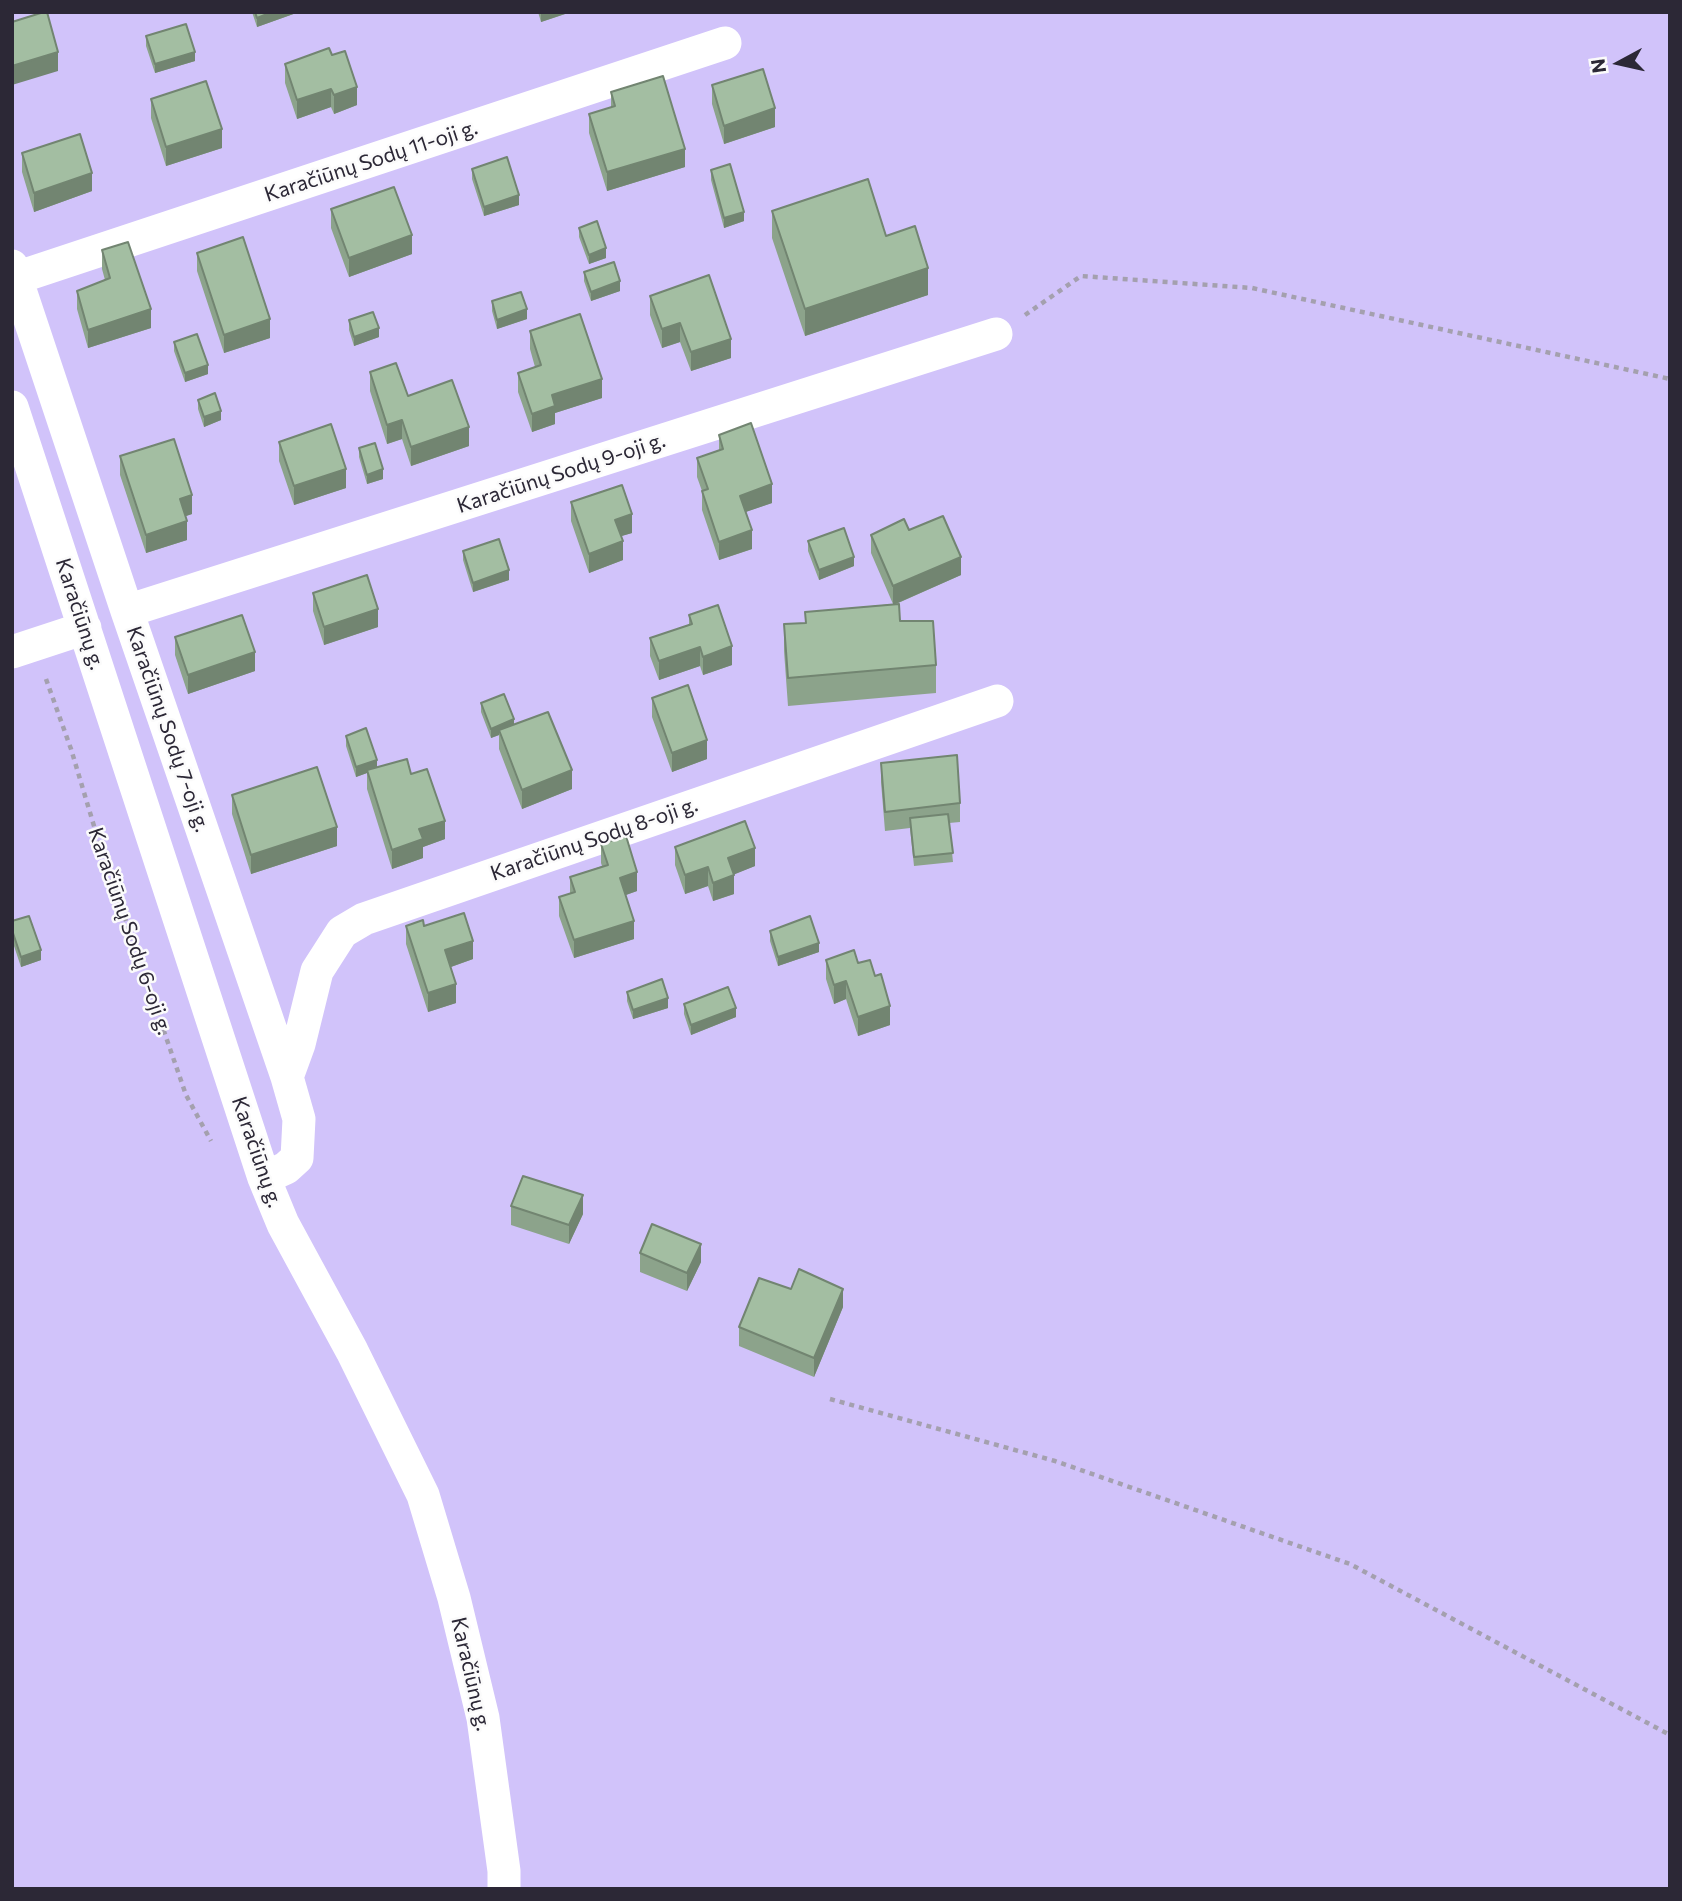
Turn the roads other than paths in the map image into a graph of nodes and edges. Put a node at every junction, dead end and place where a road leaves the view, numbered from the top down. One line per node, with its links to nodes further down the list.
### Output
1 (725, 43): 2 (street, Karačiūnų Sodų 11-oji g.)
2 (14, 272): 5 (street, Karačiūnų Sodų 7-oji g.)
3 (996, 334): 5 (street, Karačiūnų Sodų 9-oji g.)
4 (12, 407): 6 (street, Karačiūnų g.)
5 (127, 611): 9 (street, Karačiūnų Sodų 7-oji g.)
6 (85, 628): 7 (street); 10 (street, Karačiūnų g.)
7 (23, 648)
8 (998, 701): 9 (street, Karačiūnų Sodų 8-oji g.)
9 (287, 1077): 10 (street, Karačiūnų Sodų 7-oji g.)
10 (264, 1178): 11 (street, Karačiūnų g.)
11 (504, 1889)

